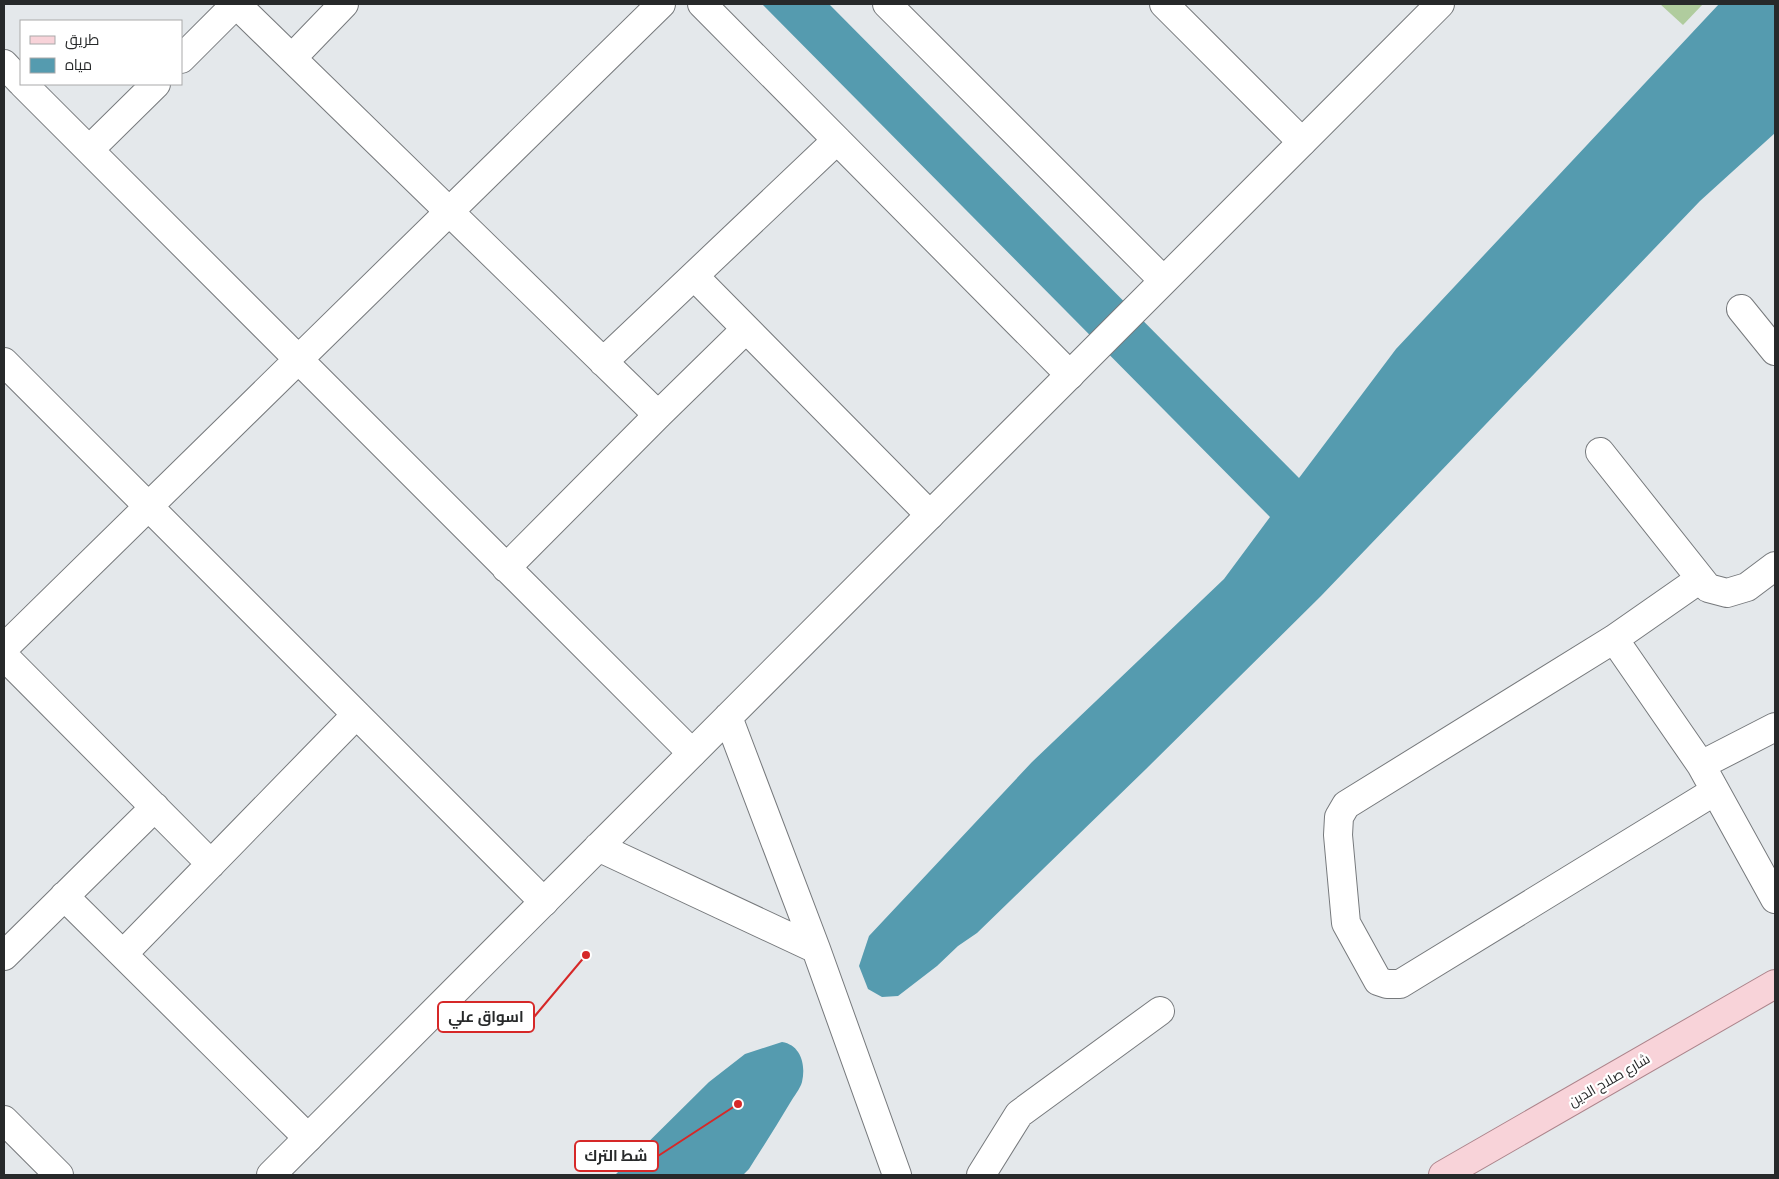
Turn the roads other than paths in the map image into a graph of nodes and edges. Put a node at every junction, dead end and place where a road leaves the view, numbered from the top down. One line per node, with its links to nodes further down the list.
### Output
1 (344, 4): 8 (street)
2 (661, 4): 16 (street)
3 (702, 4): 13 (street)
4 (887, 4): 18 (street)
5 (1164, 4): 14 (street)
6 (1439, 4): 14 (street)
7 (182, 57): 8 (street)
8 (292, 58): 16 (street)
9 (4, 64): 10 (street)
10 (20, 81)
11 (24, 85): 15 (street)
12 (155, 85): 15 (street)
13 (837, 140): 17 (street); 25 (street)
14 (1302, 142): 18 (street)
15 (89, 150): 22 (street)
16 (449, 212): 22 (street); 24 (street)
17 (694, 276): 20 (street); 24 (street)
18 (1163, 280): 25 (street)
19 (1741, 308): 21 (street)
20 (746, 328): 26 (street); 29 (street)
21 (1775, 351)
22 (298, 359): 28 (street); 31 (street)
23 (4, 362): 28 (street)
24 (603, 362): 26 (street)
25 (1070, 375): 29 (street)
26 (658, 415): 31 (street)
27 (1600, 452): 32 (street)
28 (148, 507): 34 (street); 36 (street)
29 (930, 514): 37 (street)
30 (1775, 566): 32 (street)
31 (506, 568): 39 (street)
32 (1700, 579): 33 (street)
33 (1614, 639): 40 (street); 41 (street)
34 (4, 648)
35 (4, 656): 42 (street)
36 (356, 715): 44 (street); 47 (street)
37 (728, 717): 39 (street); 48 (street)
38 (1775, 727): 40 (street)
39 (692, 753): 43 (street)
40 (1701, 765): 41 (street)
41 (1715, 791): 46 (street)
42 (154, 807): 44 (street); 45 (street)
43 (598, 847): 47 (street); 48 (street)
44 (211, 864): 49 (street)
45 (64, 896): 49 (street); 50 (street)
46 (1775, 899)
47 (544, 902): 54 (street)
48 (816, 949): 57 (street)
49 (123, 954): 54 (street)
50 (4, 956)
51 (1775, 984): 59 (main road, شارع صلاح الدين)
52 (1160, 1011): 58 (street)
53 (4, 1120): 55 (street)
54 (308, 1138): 56 (street)
55 (59, 1175)
56 (271, 1175)
57 (897, 1175)
58 (981, 1175)
59 (1443, 1175)

